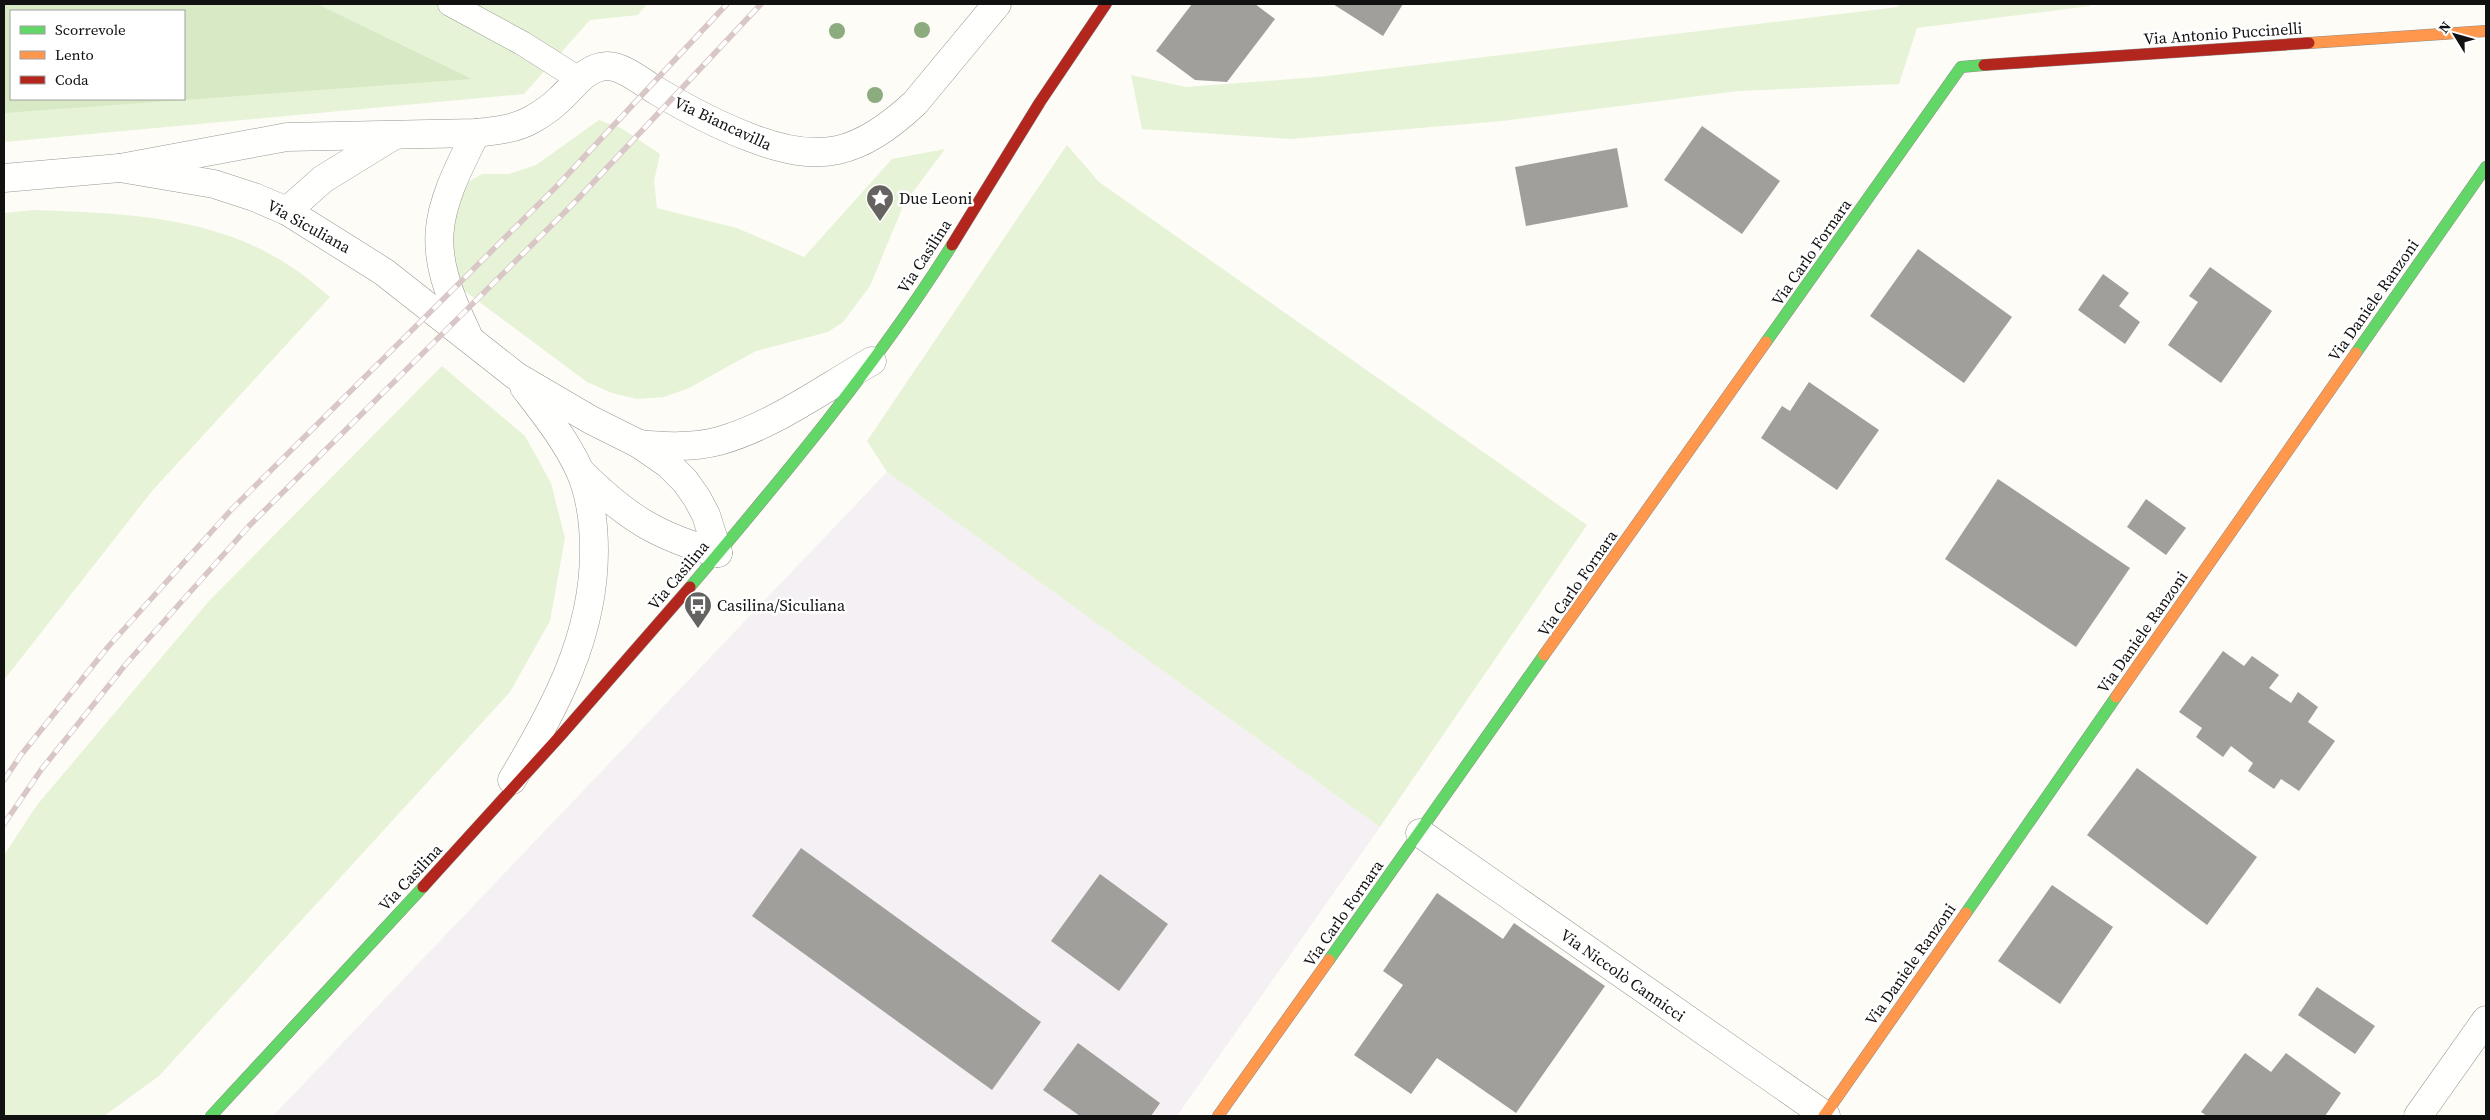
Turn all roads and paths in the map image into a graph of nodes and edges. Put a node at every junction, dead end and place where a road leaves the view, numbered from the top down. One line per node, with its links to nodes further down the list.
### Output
1 (450, 4): 6 (lane)
2 (997, 4): 6 (street, Via Biancavilla)
3 (1106, 4): 14 (street, Via Casilina)
4 (2486, 31): 5 (street, Via Antonio Puccinelli)
5 (1961, 67): 20 (street, Via Carlo Fornara)
6 (579, 79): 7 (street, Via Biancavilla)
7 (476, 133): 8 (street, Via Biancavilla); 13 (street)
8 (394, 136): 10 (street, Via Biancavilla); 12 (street)
9 (2486, 167): 24 (street, Via Daniele Ranzoni)
10 (120, 168): 11 (street, Via Siculiana); 12 (street, Via Siculiana)
11 (4, 178)
12 (287, 211): 13 (street, Via Siculiana)
13 (470, 339): 15 (street, Via Siculiana)
14 (873, 360): 16 (street); 18 (street, Via Casilina)
15 (516, 376): 16 (street); 17 (street)
16 (639, 444): 18 (street)
17 (580, 470): 18 (street); 19 (street)
18 (718, 553): 19 (street, Via Casilina)
19 (493, 811): 22 (street, Via Casilina)
20 (1420, 833): 23 (street, Via Carlo Fornara); 24 (street, Via Niccolò Cannicci)
21 (2486, 1020): 25 (street)
22 (211, 1116)
23 (1218, 1116)
24 (1825, 1116)
25 (2418, 1116)

